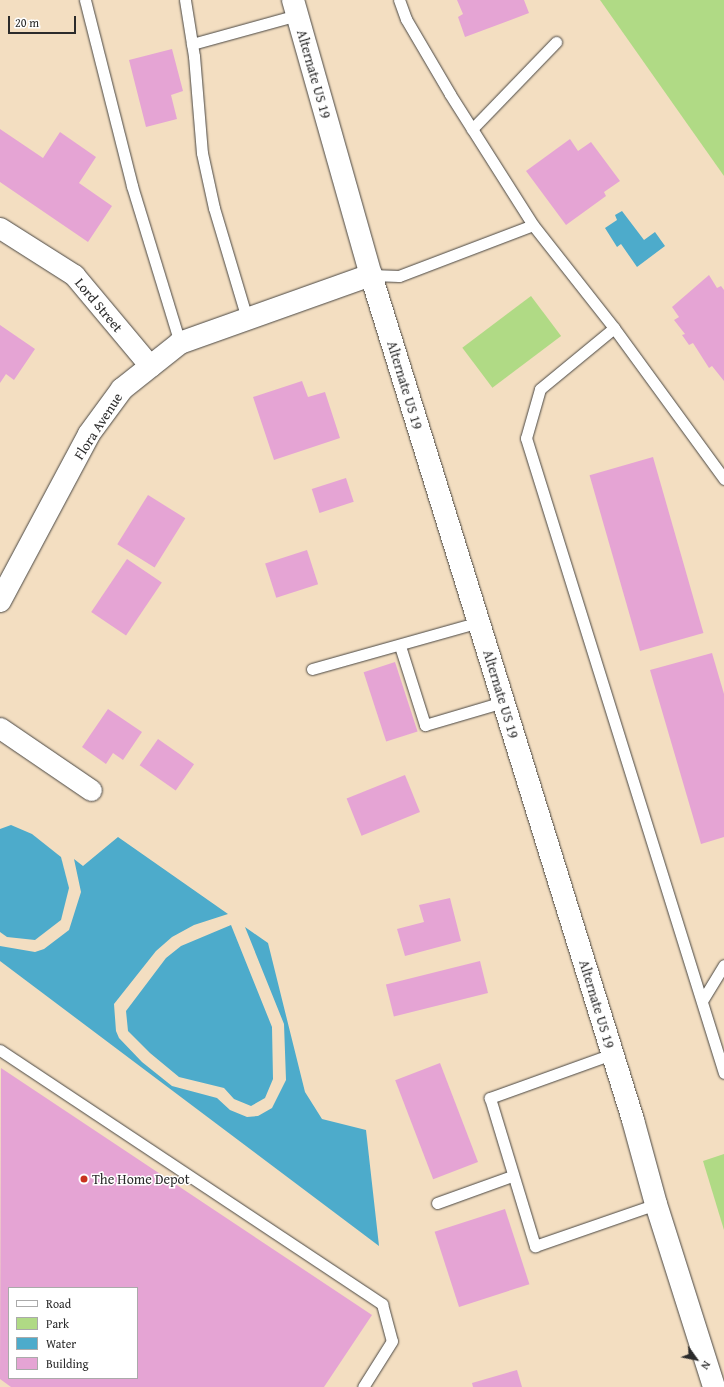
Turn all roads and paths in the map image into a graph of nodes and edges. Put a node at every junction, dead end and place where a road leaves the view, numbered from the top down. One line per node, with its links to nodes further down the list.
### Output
1 (85, 0): 13 (lane)
2 (185, 0): 6 (lane)
3 (399, 0): 7 (lane)
4 (295, 7): 6 (lane); 10 (main road, Alternate US 19)
5 (556, 42): 7 (lane)
6 (192, 44): 11 (lane)
7 (472, 129): 8 (lane)
8 (533, 225): 10 (lane); 12 (lane)
9 (0, 228): 14 (street, Lord Street)
10 (372, 275): 11 (main road, Flora Avenue); 17 (main road, Alternate US 19)
11 (247, 320): 13 (main road, Flora Avenue)
12 (614, 328): 15 (lane); 24 (lane)
13 (180, 343): 14 (main road, Flora Avenue)
14 (150, 366): 16 (main road, Flora Avenue)
15 (724, 479)
16 (0, 601)
17 (479, 622): 18 (lane); 20 (main road, Alternate US 19)
18 (400, 646): 19 (lane); 20 (lane)
19 (312, 669)
20 (503, 702): 26 (main road, Alternate US 19)
21 (0, 728): 22 (street)
22 (91, 790)
23 (724, 965): 24 (lane)
24 (702, 1001): 27 (lane)
25 (0, 1050): 31 (lane)
26 (612, 1054): 28 (lane); 30 (main road, Alternate US 19)
27 (724, 1073)
28 (512, 1176): 29 (lane); 30 (lane)
29 (437, 1203)
30 (656, 1204): 32 (main road, Alternate US 19)
31 (363, 1387)
32 (714, 1387)

